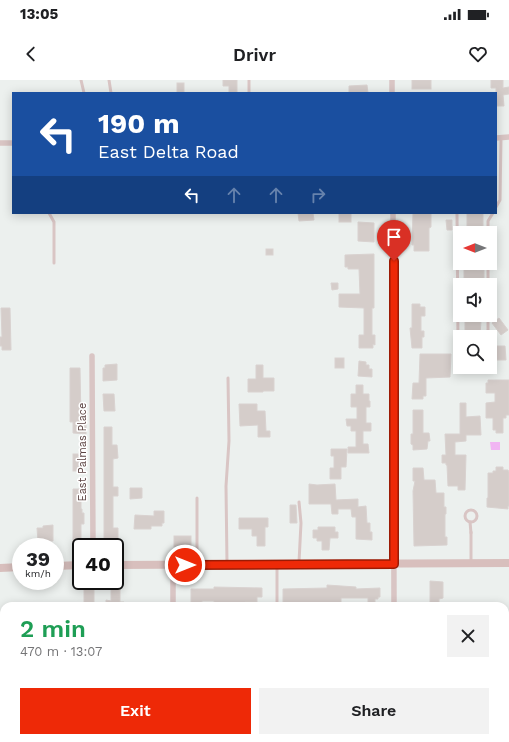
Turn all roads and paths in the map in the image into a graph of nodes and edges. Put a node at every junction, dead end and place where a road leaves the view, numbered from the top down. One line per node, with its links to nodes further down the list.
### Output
1 (81, 80): 5 (lane)
2 (109, 80): 6 (lane)
3 (249, 80): 7 (lane)
4 (392, 80): 8 (street)
5 (84, 92)
6 (111, 92)
7 (250, 92)
8 (392, 92)
9 (499, 138): 10 (street); 13 (lane)
10 (509, 138)
11 (12, 142): 12 (street)
12 (0, 143)
13 (497, 205)
14 (50, 214): 19 (lane)
15 (393, 214): 31 (street)
16 (457, 214): 20 (lane)
17 (492, 214): 18 (lane)
18 (488, 226)
19 (54, 263)
20 (458, 330)
21 (92, 356): 26 (street, East Palmas Place)
22 (228, 378): 35 (lane)
23 (197, 498): 34 (lane)
24 (299, 502): 30 (lane)
25 (470, 522): 25 (lane); 27 (lane)
26 (93, 538)
27 (471, 563): 28 (street); 31 (street)
28 (509, 563)
29 (276, 564): 30 (street); 35 (street); 39 (lane)
30 (299, 564): 31 (street)
31 (394, 564): 40 (street)
32 (124, 565): 33 (street)
33 (173, 565): 34 (street); 38 (street)
34 (197, 565): 35 (street)
35 (227, 565)
36 (12, 567): 37 (street)
37 (0, 568)
38 (173, 602)
39 (277, 602)
40 (394, 602)

